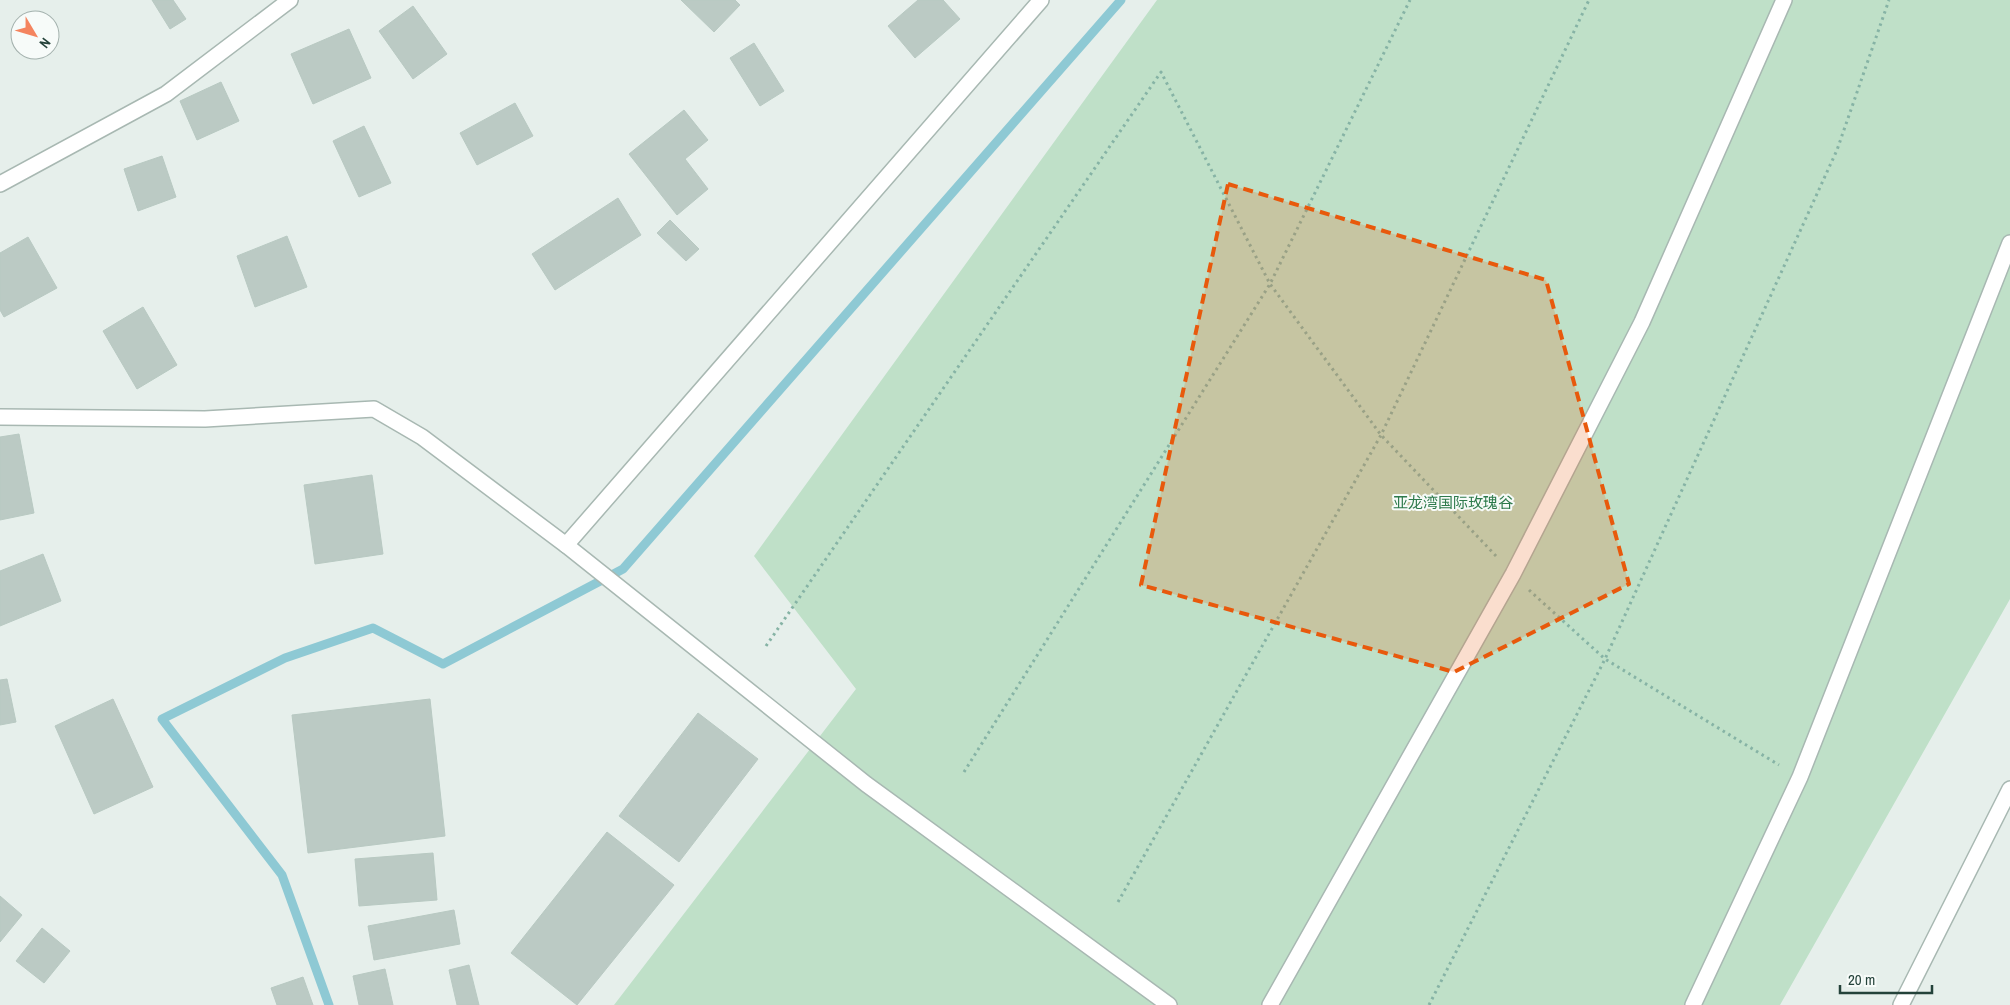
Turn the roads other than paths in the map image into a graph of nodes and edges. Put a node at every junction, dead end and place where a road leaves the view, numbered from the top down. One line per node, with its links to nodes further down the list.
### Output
1 (290, 0): 4 (street)
2 (1041, 0): 7 (street)
3 (1784, 0): 10 (street)
4 (0, 184)
5 (2010, 243): 11 (street)
6 (0, 417): 7 (street)
7 (566, 545): 9 (street)
8 (2010, 789): 12 (street)
9 (1169, 1005)
10 (1270, 1005)
11 (1693, 1005)
12 (1901, 1005)

